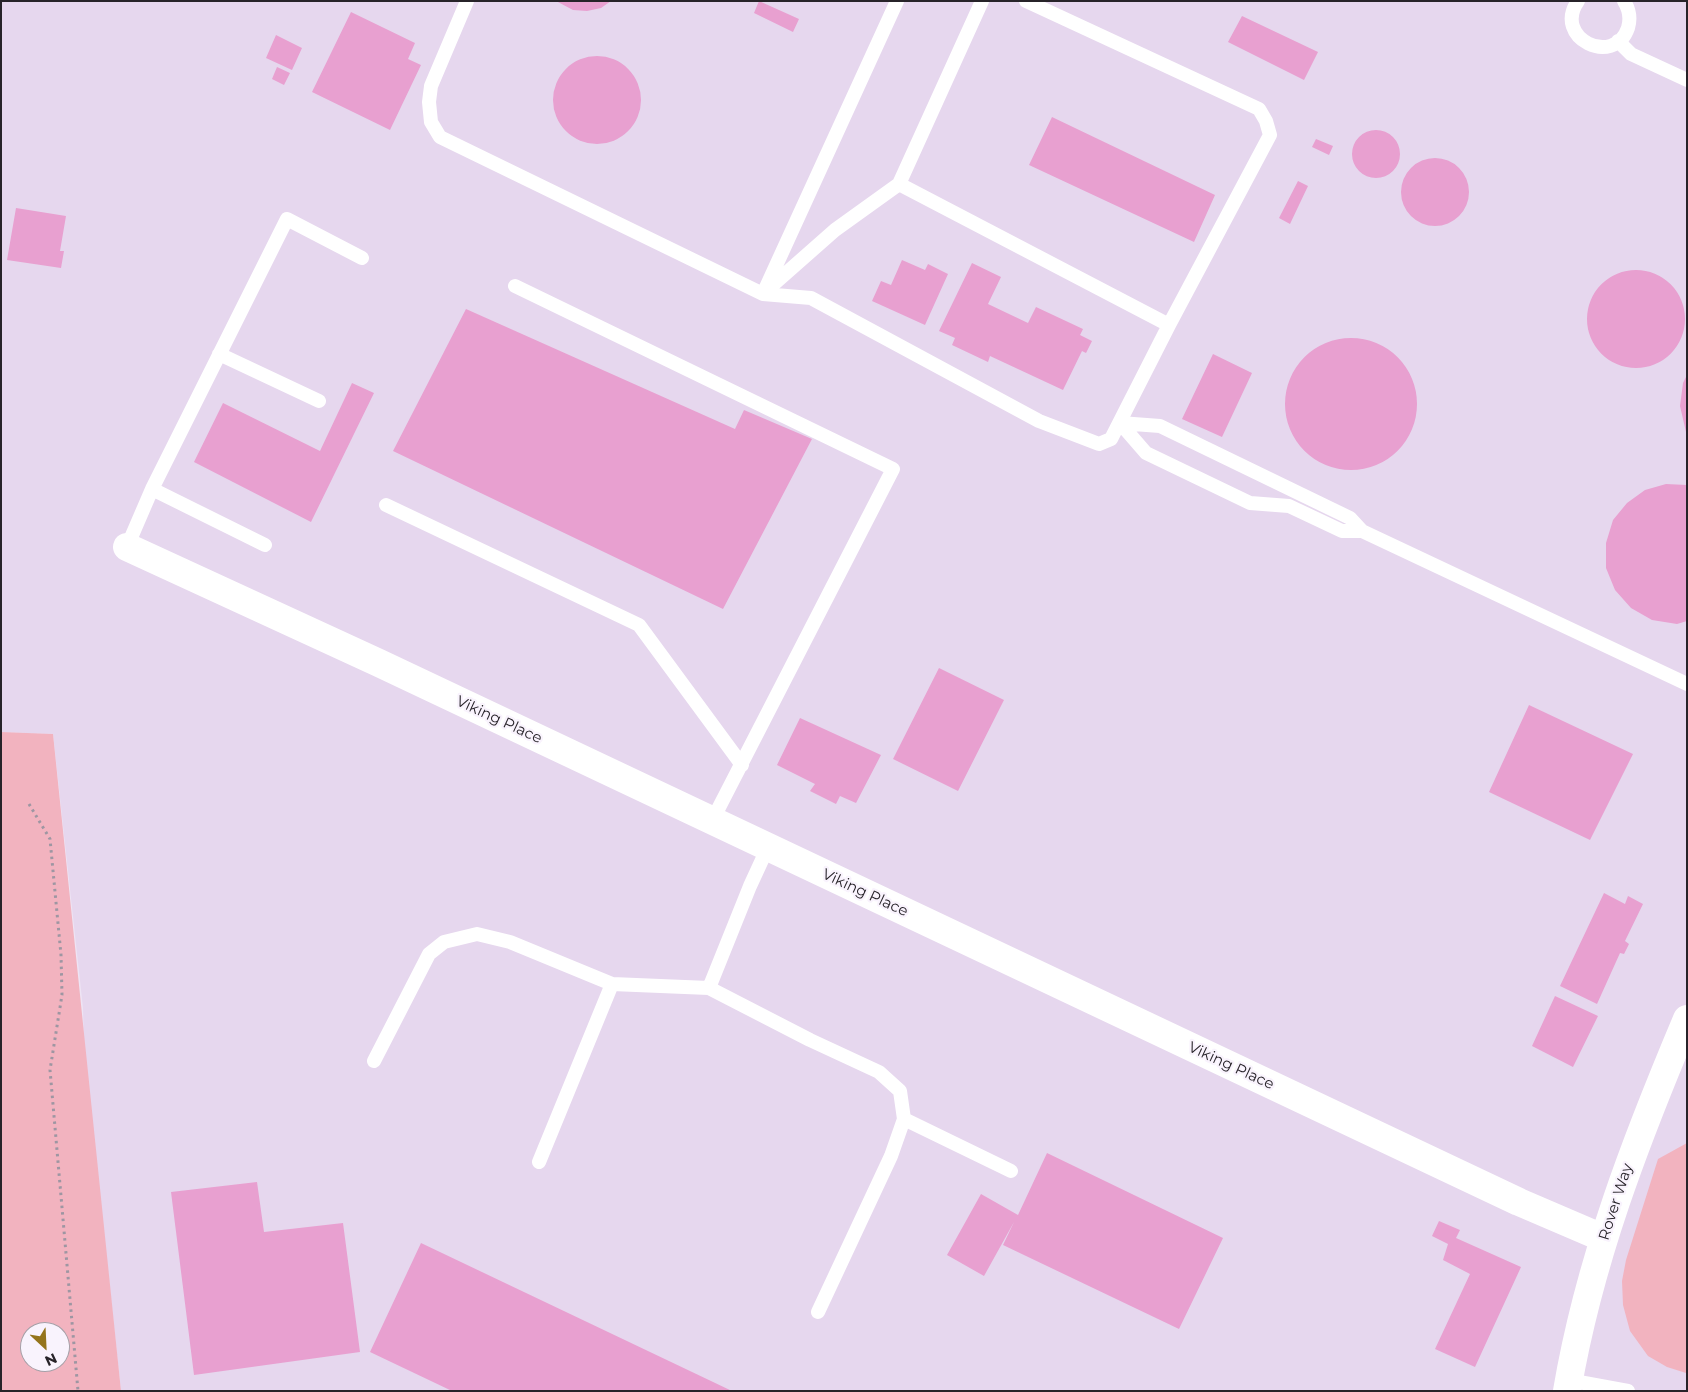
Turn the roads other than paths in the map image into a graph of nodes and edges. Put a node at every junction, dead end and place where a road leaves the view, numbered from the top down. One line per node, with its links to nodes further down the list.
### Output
1 (467, 1): 12 (lane)
2 (897, 1): 12 (lane)
3 (982, 1): 9 (lane)
4 (1026, 1): 13 (lane)
5 (1578, 1): 7 (lane)
6 (1624, 1): 7 (lane)
7 (1618, 41): 8 (lane)
8 (1687, 80)
9 (899, 184): 12 (lane); 13 (lane)
10 (362, 258): 14 (lane)
11 (515, 286): 23 (lane)
12 (763, 294): 16 (lane)
13 (1168, 325): 16 (lane)
14 (220, 354): 15 (lane); 17 (lane)
15 (319, 401)
16 (1120, 423): 19 (lane); 19 (lane)
17 (152, 489): 20 (lane); 21 (lane)
18 (386, 505): 23 (lane)
19 (1362, 531): 22 (lane)
20 (265, 545)
21 (127, 548): 24 (street, Viking Place)
22 (1687, 684)
23 (742, 765): 24 (lane)
24 (712, 821): 25 (street, Viking Place)
25 (768, 847): 27 (lane); 33 (street, Viking Place)
26 (612, 984): 27 (lane); 29 (lane); 31 (lane)
27 (709, 988): 30 (lane)
28 (1687, 1019): 33 (street, Rover Way)
29 (374, 1061)
30 (904, 1119): 32 (lane); 34 (lane)
31 (539, 1162)
32 (1011, 1171)
33 (1603, 1238): 35 (street, Rover Way)
34 (818, 1312)
35 (1567, 1386): 36 (lane)
36 (1628, 1391)

